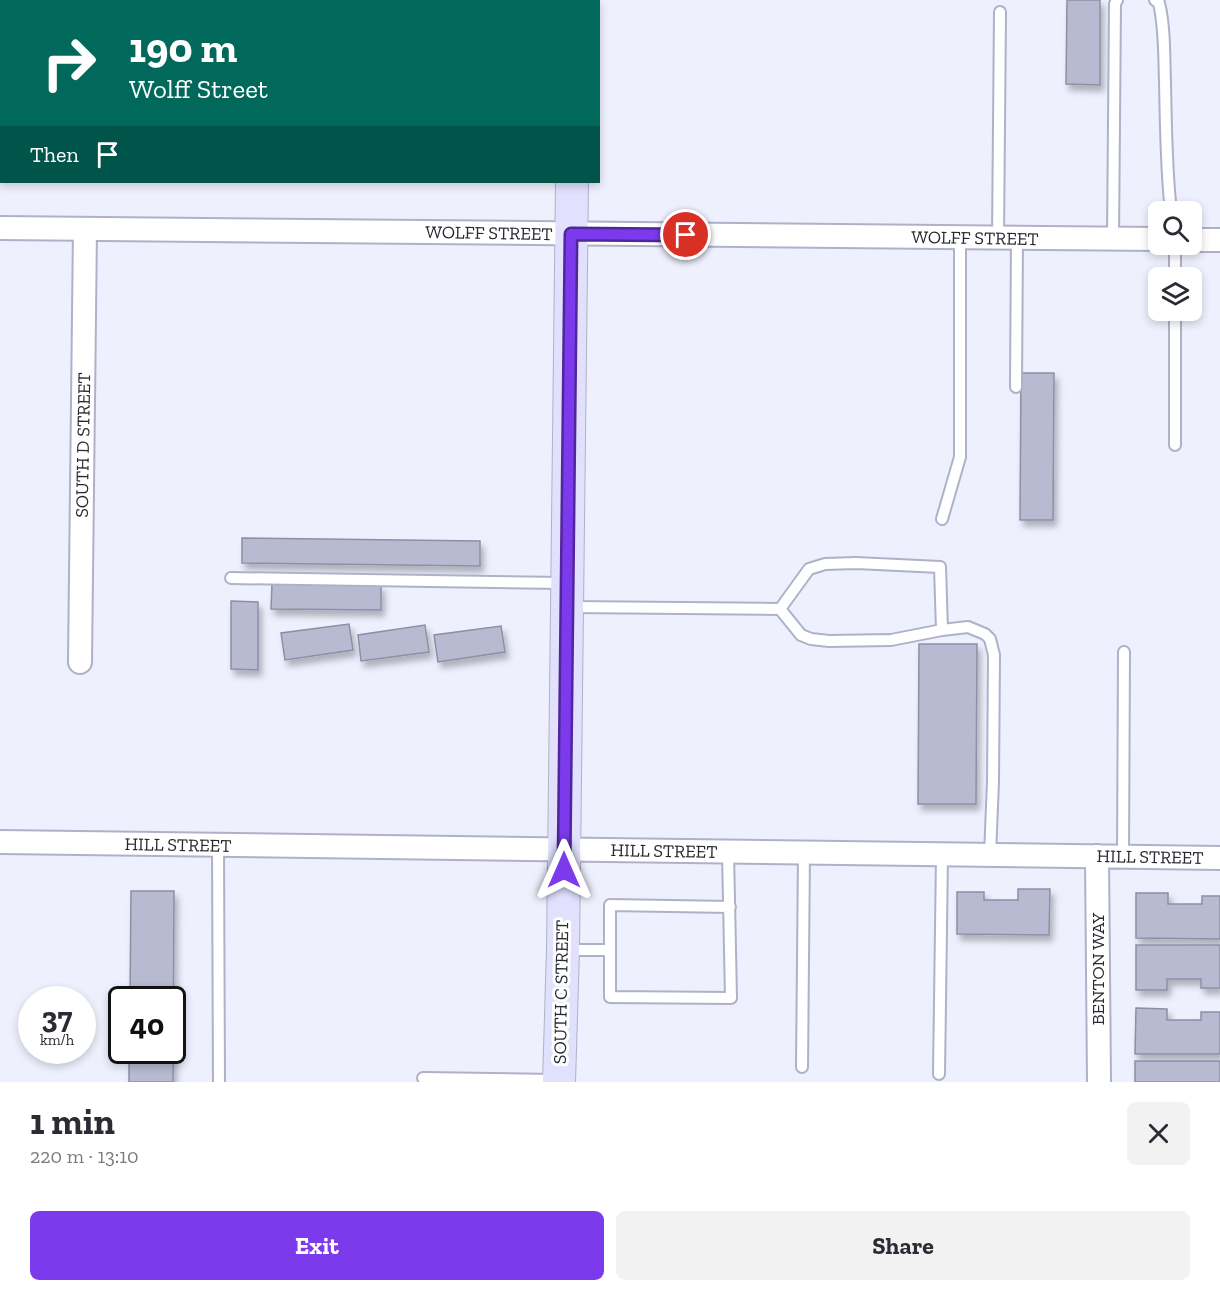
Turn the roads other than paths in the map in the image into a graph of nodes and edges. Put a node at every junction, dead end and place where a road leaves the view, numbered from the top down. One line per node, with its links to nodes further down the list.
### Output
1 (1118, 0): 11 (lane)
2 (1155, 0): 5 (lane)
3 (1000, 12): 10 (lane)
4 (572, 183): 8 (street, SOUTH C STREET)
5 (1170, 201)
6 (0, 228): 7 (street, WOLFF STREET)
7 (85, 229): 8 (street, WOLFF STREET); 24 (street, SOUTH D STREET)
8 (571, 234): 9 (street, WOLFF STREET); 20 (street, SOUTH C STREET)
9 (960, 237): 10 (street, WOLFF STREET); 18 (lane)
10 (1007, 238): 11 (street, WOLFF STREET); 16 (lane)
11 (1113, 239): 12 (street, WOLFF STREET)
12 (1148, 239)
13 (1202, 240): 14 (street)
14 (1220, 240)
15 (1175, 321): 17 (lane)
16 (1016, 387)
17 (1175, 445)
18 (942, 519)
19 (231, 579): 20 (lane)
20 (567, 595): 21 (lane); 27 (street, SOUTH C STREET)
21 (780, 609): 22 (lane); 22 (lane)
22 (942, 630): 31 (lane)
23 (1124, 652): 33 (lane)
24 (80, 662)
25 (0, 842): 26 (street, HILL STREET)
26 (219, 845): 27 (street, HILL STREET); 42 (lane)
27 (564, 849): 28 (street, HILL STREET); 36 (street, SOUTH C STREET)
28 (728, 852): 29 (street, HILL STREET); 35 (lane)
29 (804, 853): 30 (street, HILL STREET); 38 (lane)
30 (942, 855): 31 (street, HILL STREET); 39 (lane)
31 (990, 855): 32 (street, HILL STREET)
32 (1097, 856): 33 (street, HILL STREET); 43 (street, BENTON WAY)
33 (1123, 857): 34 (street, HILL STREET)
34 (1220, 858)
35 (730, 907): 37 (lane); 37 (lane)
36 (563, 950): 37 (lane); 41 (street, SOUTH C STREET)
37 (610, 950)
38 (802, 1067)
39 (939, 1074)
40 (423, 1078): 41 (lane)
41 (559, 1081)
42 (219, 1082)
43 (1099, 1082)

